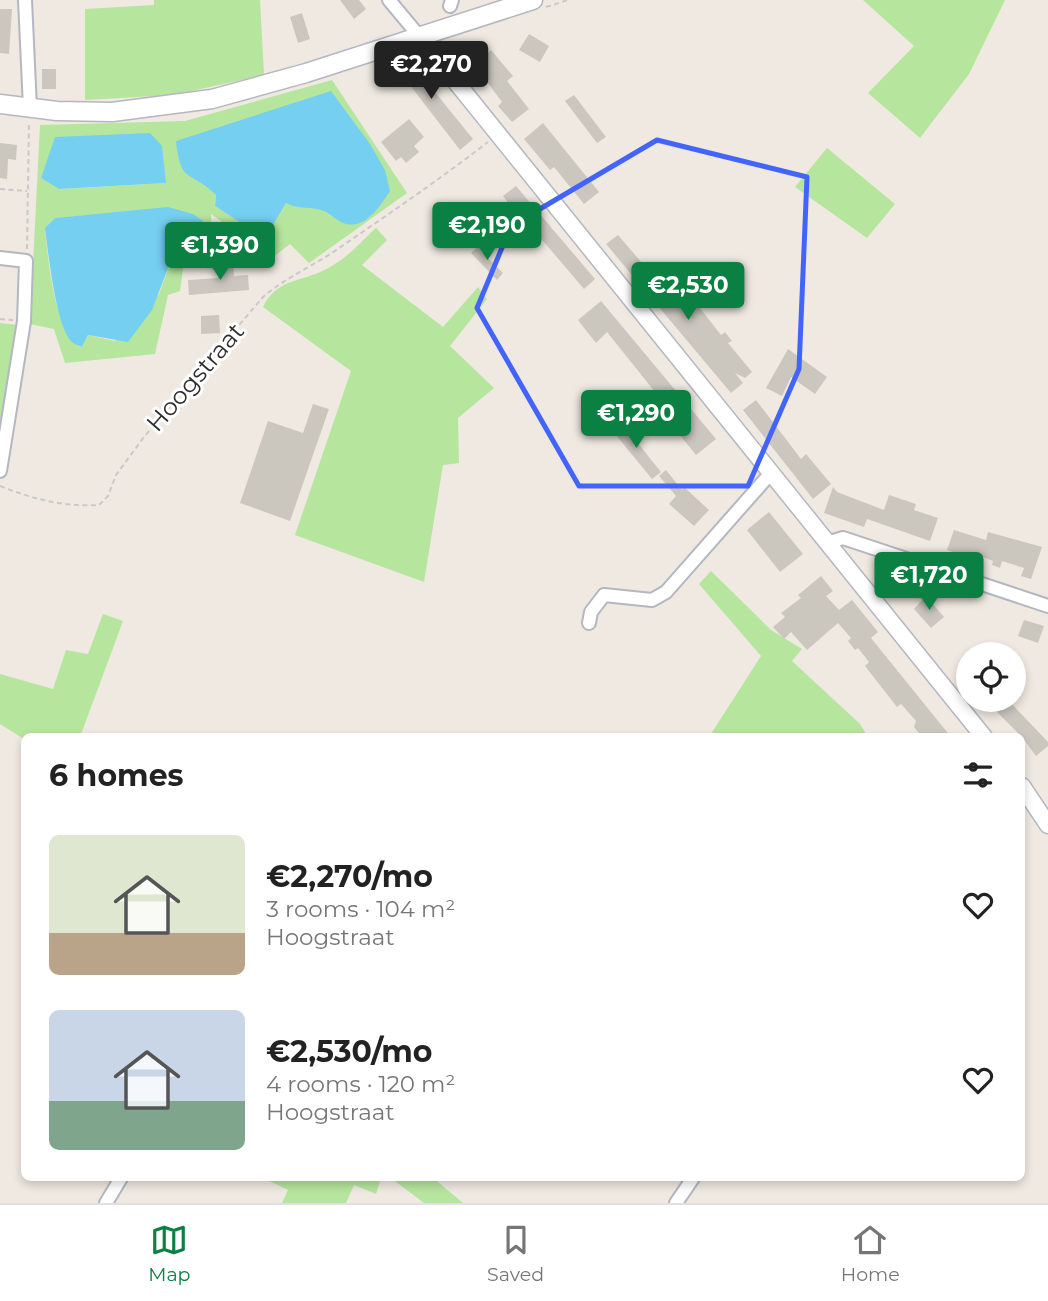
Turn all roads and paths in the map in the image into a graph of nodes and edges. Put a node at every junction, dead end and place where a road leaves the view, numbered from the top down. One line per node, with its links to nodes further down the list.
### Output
1 (25, 0): 6 (street)
2 (389, 0): 4 (street)
3 (533, 0): 4 (main road)
4 (419, 36): 6 (main road); 7 (street)
5 (0, 104): 6 (main road)
6 (30, 108): 9 (path)
7 (497, 135): 13 (street); 14 (path, Hoogstraat)
8 (0, 189): 9 (path)
9 (29, 191): 11 (path)
10 (0, 258): 11 (street)
11 (26, 261): 12 (street)
12 (0, 471)
13 (770, 474): 15 (street); 17 (street)
14 (0, 486)
15 (827, 542): 16 (street); 18 (street)
16 (1048, 606)
17 (589, 623)
18 (981, 733)
19 (1025, 790): 20 (street)
20 (1048, 825)
21 (119, 1181): 23 (street)
22 (692, 1181): 24 (street)
23 (106, 1203)
24 (676, 1203)

